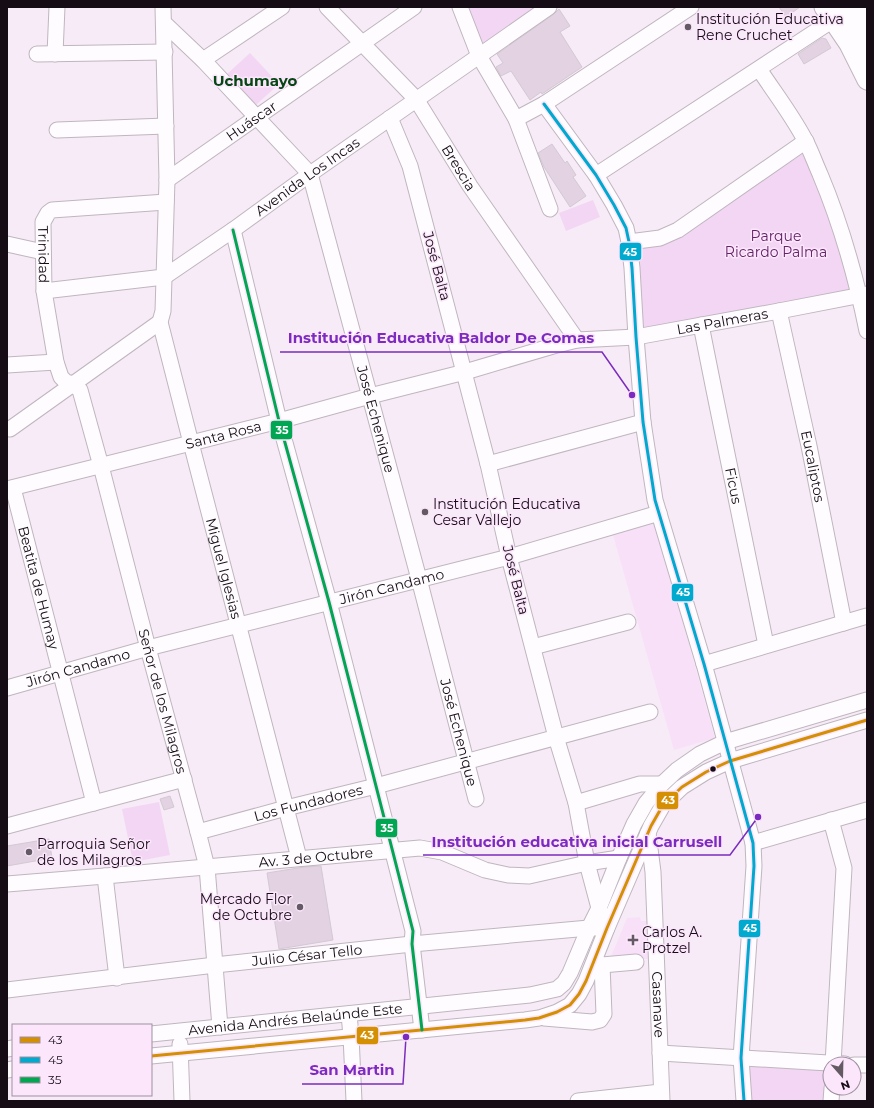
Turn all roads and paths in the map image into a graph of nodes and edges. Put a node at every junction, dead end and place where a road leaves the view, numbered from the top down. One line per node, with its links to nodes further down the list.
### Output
1 (57, 7): 17 (street)
2 (163, 7): 12 (street, Miguel Iglesias)
3 (282, 7): 19 (street)
4 (327, 7): 13 (street, Brescia)
5 (414, 7): 13 (street, Huáscar)
6 (460, 7): 18 (street)
7 (549, 7): 18 (street, Avenida Los Incas)
8 (690, 7): 23 (street)
9 (860, 7): 11 (highway)
10 (832, 11): 14 (highway); 20 (street); 21 (main road)
11 (867, 17)
12 (164, 23): 15 (street, Miguel Iglesias); 19 (street, José Echenique)
13 (362, 43): 22 (street, Brescia); 24 (street, Huáscar)
14 (867, 50)
15 (165, 52): 17 (street); 27 (street, Miguel Iglesias)
16 (37, 54): 17 (street)
17 (55, 54)
18 (479, 56): 22 (street, Avenida Los Incas); 26 (street)
19 (203, 60): 24 (street, José Echenique)
20 (759, 68): 29 (street); 31 (street)
21 (867, 80)
22 (416, 99): 25 (street, Avenida Los Incas); 47 (street, Brescia)
23 (544, 104): 26 (street); 31 (street)
24 (258, 117): 30 (street, José Echenique); 32 (street, Huáscar)
25 (390, 118): 30 (street, Avenida Los Incas); 50 (street, José Balta)
26 (516, 119): 34 (street)
27 (166, 126): 28 (street); 32 (street, Miguel Iglesias)
28 (57, 130)
29 (806, 141): 36 (street); 41 (street)
30 (310, 174): 35 (street, Avenida Los Incas); 52 (street, José Echenique)
31 (596, 175): 36 (street)
32 (167, 180): 33 (street, Miguel Iglesias)
33 (166, 202): 38 (street, Trinidad); 39 (street, Miguel Iglesias)
34 (550, 209)
35 (233, 230): 39 (street, Avenida Los Incas); 53 (street)
36 (630, 242): 46 (street)
37 (7, 244): 38 (street)
38 (43, 252): 40 (street, Trinidad)
39 (164, 277): 40 (street, Avenida Los Incas); 43 (street, Miguel Iglesias)
40 (44, 291): 48 (street, Trinidad)
41 (863, 295): 42 (street, Las Palmeras); 45 (street)
42 (778, 311): 44 (street, Las Palmeras); 66 (street, Eucaliptos)
43 (160, 322): 51 (street); 56 (street, Miguel Iglesias)
44 (701, 326): 46 (street, Las Palmeras); 68 (street, Ficus)
45 (867, 331)
46 (636, 337): 47 (street, Las Palmeras); 54 (street)
47 (577, 340): 50 (street, Santa Rosa)
48 (56, 362): 49 (street); 51 (street, Trinidad)
49 (7, 365)
50 (464, 372): 52 (street, Santa Rosa); 57 (street, José Balta)
51 (73, 384): 55 (street); 58 (street, Señor de los Milagros)
52 (370, 396): 53 (street, Santa Rosa); 62 (street, José Echenique)
53 (279, 421): 56 (street, Santa Rosa); 63 (street)
54 (643, 422): 57 (street); 60 (street)
55 (10, 429)
56 (191, 444): 58 (street, Santa Rosa); 67 (street, Miguel Iglesias)
57 (488, 464): 61 (street, José Balta)
58 (101, 466): 59 (street, Santa Rosa); 70 (street, Señor de los Milagros)
59 (10, 489): 72 (street, Beatita de Humay)
60 (659, 513): 61 (street, Jirón Candamo); 71 (street)
61 (509, 556): 62 (street, Jirón Candamo); 69 (street, José Balta)
62 (419, 580): 63 (street, Jirón Candamo); 79 (street, José Echenique)
63 (329, 602): 67 (street, Jirón Candamo); 83 (street)
64 (867, 616): 66 (street)
65 (628, 622): 69 (street)
66 (844, 623): 68 (street)
67 (239, 626): 70 (street, Jirón Candamo); 87 (street, Miguel Iglesias)
68 (766, 645): 71 (street)
69 (533, 646): 77 (street, José Balta)
70 (148, 648): 72 (street, Jirón Candamo); 81 (street, Señor de los Milagros)
71 (704, 664): 78 (street)
72 (61, 672): 73 (street, Jirón Candamo); 85 (street, Beatita de Humay)
73 (7, 688)
74 (867, 700): 78 (street, Avenida Andrés Belaúnde Este)
75 (650, 712): 77 (street, Los Fundadores)
76 (867, 720): 80 (street, Avenida Andrés Belaúnde Este)
77 (556, 737): 79 (street, Los Fundadores); 86 (street, José Balta)
78 (725, 742): 80 (street); 82 (street, Avenida Andrés Belaúnde Este)
79 (466, 761): 83 (street, Los Fundadores); 84 (street, José Echenique)
80 (730, 761): 93 (street, Avenida Andrés Belaúnde Este); 94 (street)
81 (184, 779): 85 (street); 92 (street, Señor de los Milagros)
82 (662, 784): 86 (street); 89 (street, Avenida Andrés Belaúnde Este)
83 (376, 786): 87 (street, Los Fundadores); 95 (street)
84 (476, 799)
85 (94, 803): 91 (street)
86 (576, 803): 98 (street, José Balta)
87 (286, 808): 92 (street, Los Fundadores); 96 (street, Miguel Iglesias)
88 (867, 810): 90 (street)
89 (637, 818): 93 (street, Casanave); 97 (street, Avenida Andrés Belaúnde Este)
90 (831, 820): 94 (street); 122 (street)
91 (8, 822)
92 (198, 832): 99 (street, Señor de los Milagros)
93 (648, 833): 104 (street, Avenida Andrés Belaúnde Este); 120 (street, Casanave)
94 (753, 843): 123 (street)
95 (392, 850): 96 (street, Av. 3 de Octubre); 98 (street, Av. 3 de Octubre); 105 (street)
96 (299, 858): 99 (street, Av. 3 de Octubre)
97 (619, 858): 98 (street, Av. 3 de Octubre); 102 (street, Avenida Andrés Belaúnde Este)
98 (587, 863): 102 (street, José Balta)
99 (207, 867): 100 (street, Av. 3 de Octubre); 108 (street, Señor de los Milagros)
100 (105, 876): 101 (street, Av. 3 de Octubre); 109 (street)
101 (7, 884)
102 (599, 908): 103 (street, Avenida Andrés Belaúnde Este); 104 (street, José Balta)
103 (589, 928): 104 (street, Julio César Tello); 105 (street, Julio César Tello); 111 (street, Avenida Andrés Belaúnde Este)
104 (607, 928): 107 (street, Avenida Andrés Belaúnde Este)
105 (412, 944): 108 (street, Julio César Tello); 111 (street)
106 (636, 962): 107 (street)
107 (598, 963): 113 (street, Avenida Andrés Belaúnde Este); 113 (street)
108 (215, 965): 109 (street, Julio César Tello); 114 (street, Señor de los Milagros)
109 (117, 978): 110 (street, Julio César Tello)
110 (7, 990)
111 (419, 1006): 112 (street, Avenida Andrés Belaúnde Este); 115 (street)
112 (349, 1014): 114 (street, Avenida Andrés Belaúnde Este); 118 (street)
113 (539, 1018): 115 (street, Avenida Andrés Belaúnde Este)
114 (220, 1027): 116 (street, Avenida Andrés Belaúnde Este)
115 (422, 1030): 118 (street, Avenida Andrés Belaúnde Este)
116 (179, 1031): 117 (street, Avenida Andrés Belaúnde Este); 119 (street)
117 (152, 1034)
118 (352, 1036): 119 (street, Avenida Andrés Belaúnde Este); 127 (street)
119 (180, 1053): 121 (street, Avenida Andrés Belaúnde Este); 126 (street)
120 (660, 1053): 123 (street); 125 (street, Casanave)
121 (152, 1056)
122 (837, 1056)
123 (741, 1058): 124 (street); 129 (street)
124 (822, 1063)
125 (662, 1097): 128 (street)
126 (182, 1101)
127 (354, 1101)
128 (578, 1101)
129 (744, 1101)

